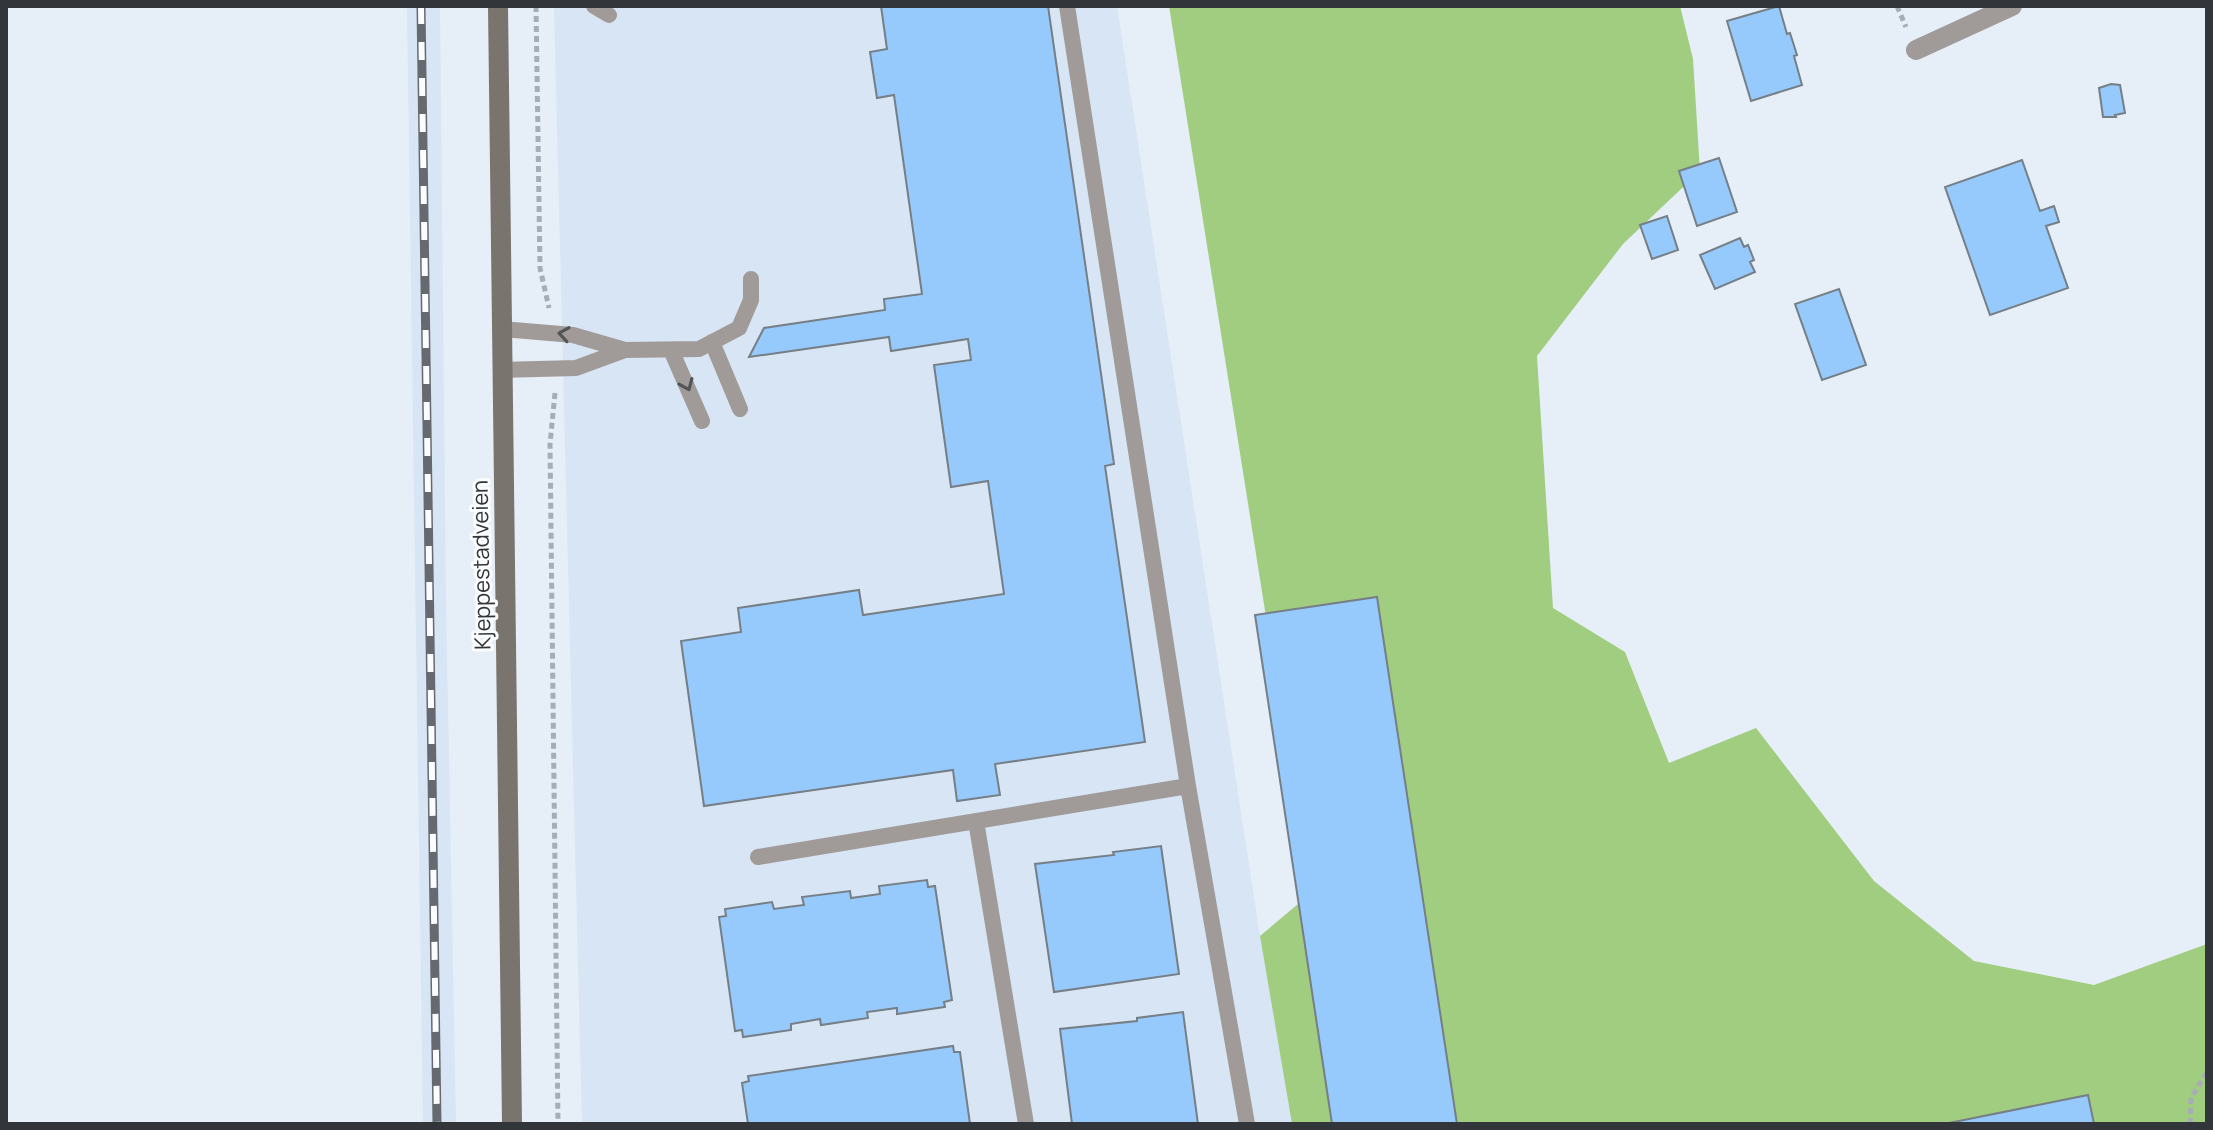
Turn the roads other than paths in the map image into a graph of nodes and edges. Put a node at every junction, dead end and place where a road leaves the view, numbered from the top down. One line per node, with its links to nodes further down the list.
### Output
1 (498, 6): 6 (main road, Kjeppestadveien)
2 (1067, 6): 13 (lane)
3 (2012, 6): 4 (street)
4 (1916, 50)
5 (751, 279): 7 (lane)
6 (502, 329): 8 (lane, one-way to 6); 10 (main road, Kjeppestadveien)
7 (712, 342): 9 (lane); 11 (lane)
8 (625, 350): 9 (lane); 10 (lane)
9 (671, 350): 12 (lane, one-way to 12)
10 (503, 370): 16 (main road, Kjeppestadveien)
11 (740, 409)
12 (702, 421)
13 (1188, 786): 14 (lane); 18 (lane)
14 (976, 821): 15 (lane); 17 (lane)
15 (758, 857)
16 (512, 1124)
17 (1026, 1124)
18 (1247, 1124)

